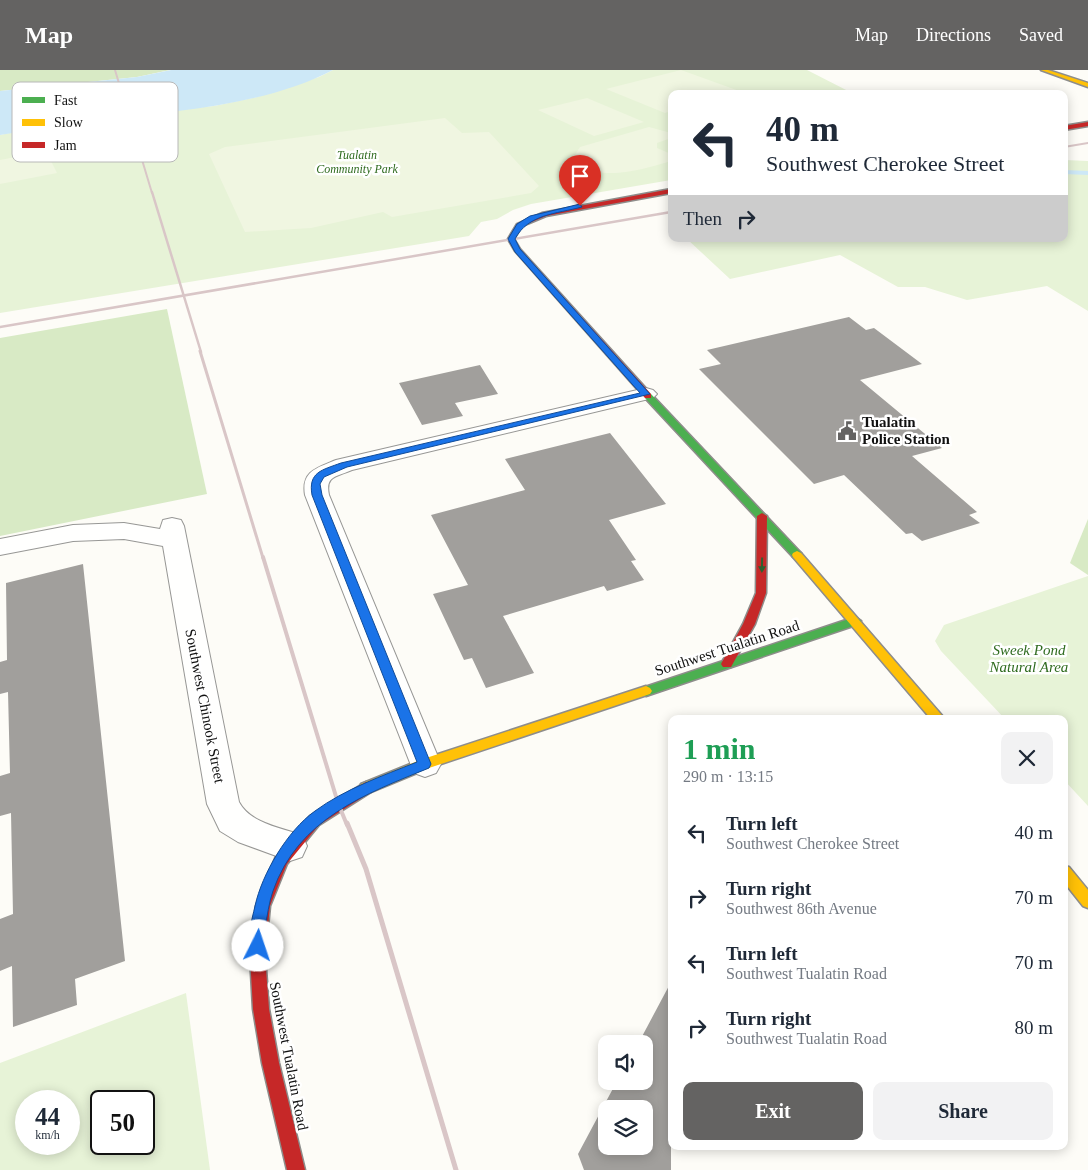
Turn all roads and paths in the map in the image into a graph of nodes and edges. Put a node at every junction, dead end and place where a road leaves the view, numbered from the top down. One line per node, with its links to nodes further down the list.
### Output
1 (1043, 70): 4 (main road)
2 (1065, 70): 3 (main road)
3 (1088, 78)
4 (1088, 86)
5 (1088, 124): 6 (main road)
6 (1068, 127)
7 (668, 192): 8 (main road)
8 (646, 394): 9 (main road); 14 (street)
9 (762, 516): 11 (main road); 12 (main road, one-way to 12)
10 (0, 547): 15 (street, Southwest Chinook Street)
11 (855, 621): 12 (main road, Southwest Tualatin Road); 13 (main road)
12 (727, 664): 14 (main road, Southwest Tualatin Road)
13 (936, 715)
14 (425, 764): 15 (main road, Southwest Tualatin Road)
15 (290, 846): 18 (main road, Southwest Tualatin Road)
16 (1068, 877): 17 (main road)
17 (1088, 901)
18 (296, 1170)

